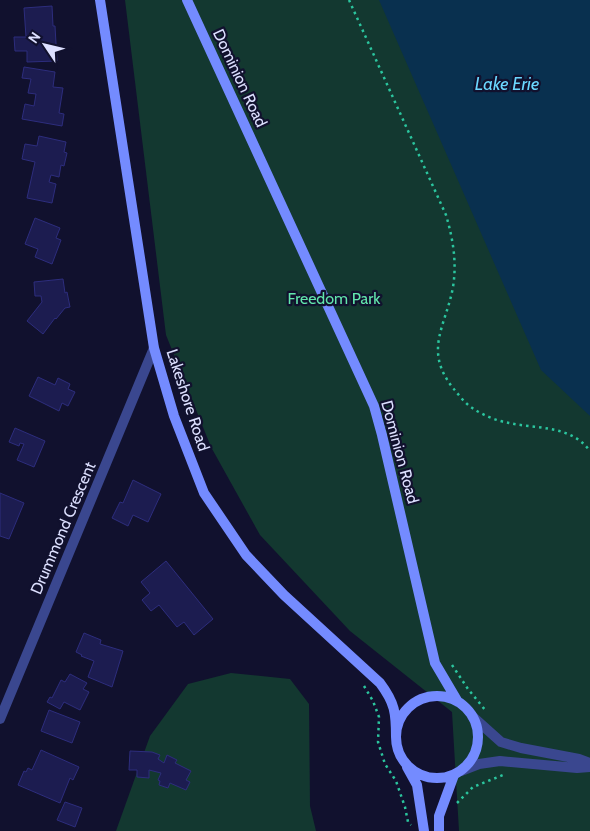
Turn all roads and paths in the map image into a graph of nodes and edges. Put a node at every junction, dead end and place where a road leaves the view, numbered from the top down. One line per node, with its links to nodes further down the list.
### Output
1 (100, 0): 4 (main road, Lakeshore Road)
2 (187, 0): 8 (main road, Dominion Road)
3 (349, 0): 5 (path)
4 (154, 348): 11 (street, Drummond Crescent); 12 (main road, Lakeshore Road)
5 (590, 450)
6 (454, 668): 9 (path)
7 (363, 685): 18 (path)
8 (458, 702): 10 (main road); 12 (main road)
9 (489, 713)
10 (472, 716): 14 (street); 15 (main road)
11 (0, 719)
12 (396, 737): 13 (main road)
13 (401, 758): 15 (main road); 19 (main road)
14 (590, 765): 15 (street)
15 (457, 773): 20 (main road)
16 (503, 775): 17 (path)
17 (453, 808)
18 (408, 822)
19 (424, 831)
20 (439, 831)

